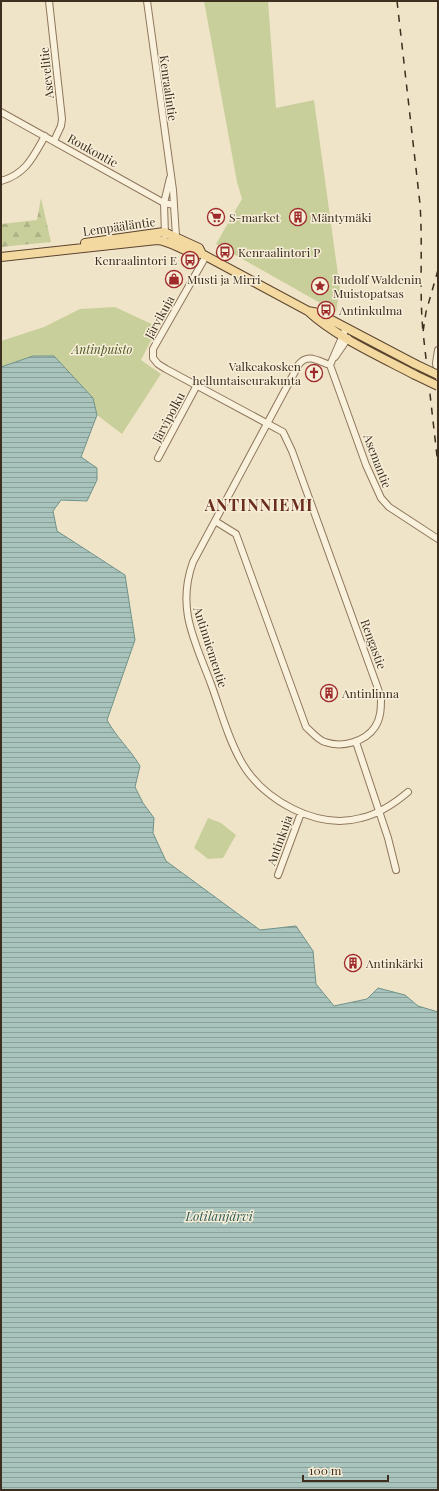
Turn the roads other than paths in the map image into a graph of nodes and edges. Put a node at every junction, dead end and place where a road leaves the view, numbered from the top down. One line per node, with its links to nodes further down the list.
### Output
1 (49, 1): 5 (street, Asevelitie)
2 (147, 1): 6 (street, Kenraalintie)
3 (1, 112): 4 (street, Roukontie)
4 (45, 136): 5 (street, Roukontie); 7 (street)
5 (54, 141): 8 (street, Roukontie)
6 (170, 178): 8 (street, Kenraalintie); 9 (street, Kenraalintie)
7 (1, 181)
8 (164, 203): 9 (street, Roukontie); 10 (street, Kenraalintie)
9 (174, 205): 11 (street, Kenraalintie)
10 (164, 232): 11 (main road, Lempääläntie); 12 (main road, Lempääläntie)
11 (174, 240): 12 (main road, Lempääläntie); 13 (main road, Lempääläntie)
12 (58, 250): 14 (main road, Lempääläntie)
13 (204, 255): 15 (main road, Lempääläntie); 19 (street, Järvikuja)
14 (1, 257)
15 (345, 334): 17 (street); 18 (main road, Lempääläntie, bridge); 20 (main road, Lempääläntie, bridge)
16 (438, 350): 18 (street)
17 (330, 365): 21 (street, Antinniementie); 24 (street, Asemantie)
18 (438, 376)
19 (197, 385): 21 (street, Järvikuja); 22 (street, Järvipolku)
20 (438, 386)
21 (268, 422): 23 (street, Antinniementie); 25 (street, Rengastie)
22 (158, 458)
23 (215, 521): 25 (street); 28 (street, Antinniementie)
24 (438, 539)
25 (356, 742): 27 (street)
26 (408, 792): 27 (street, Antinniementie)
27 (378, 812): 28 (street, Antinniementie); 29 (street)
28 (301, 813): 30 (street, Antinkuja)
29 (396, 870)
30 (278, 875)

